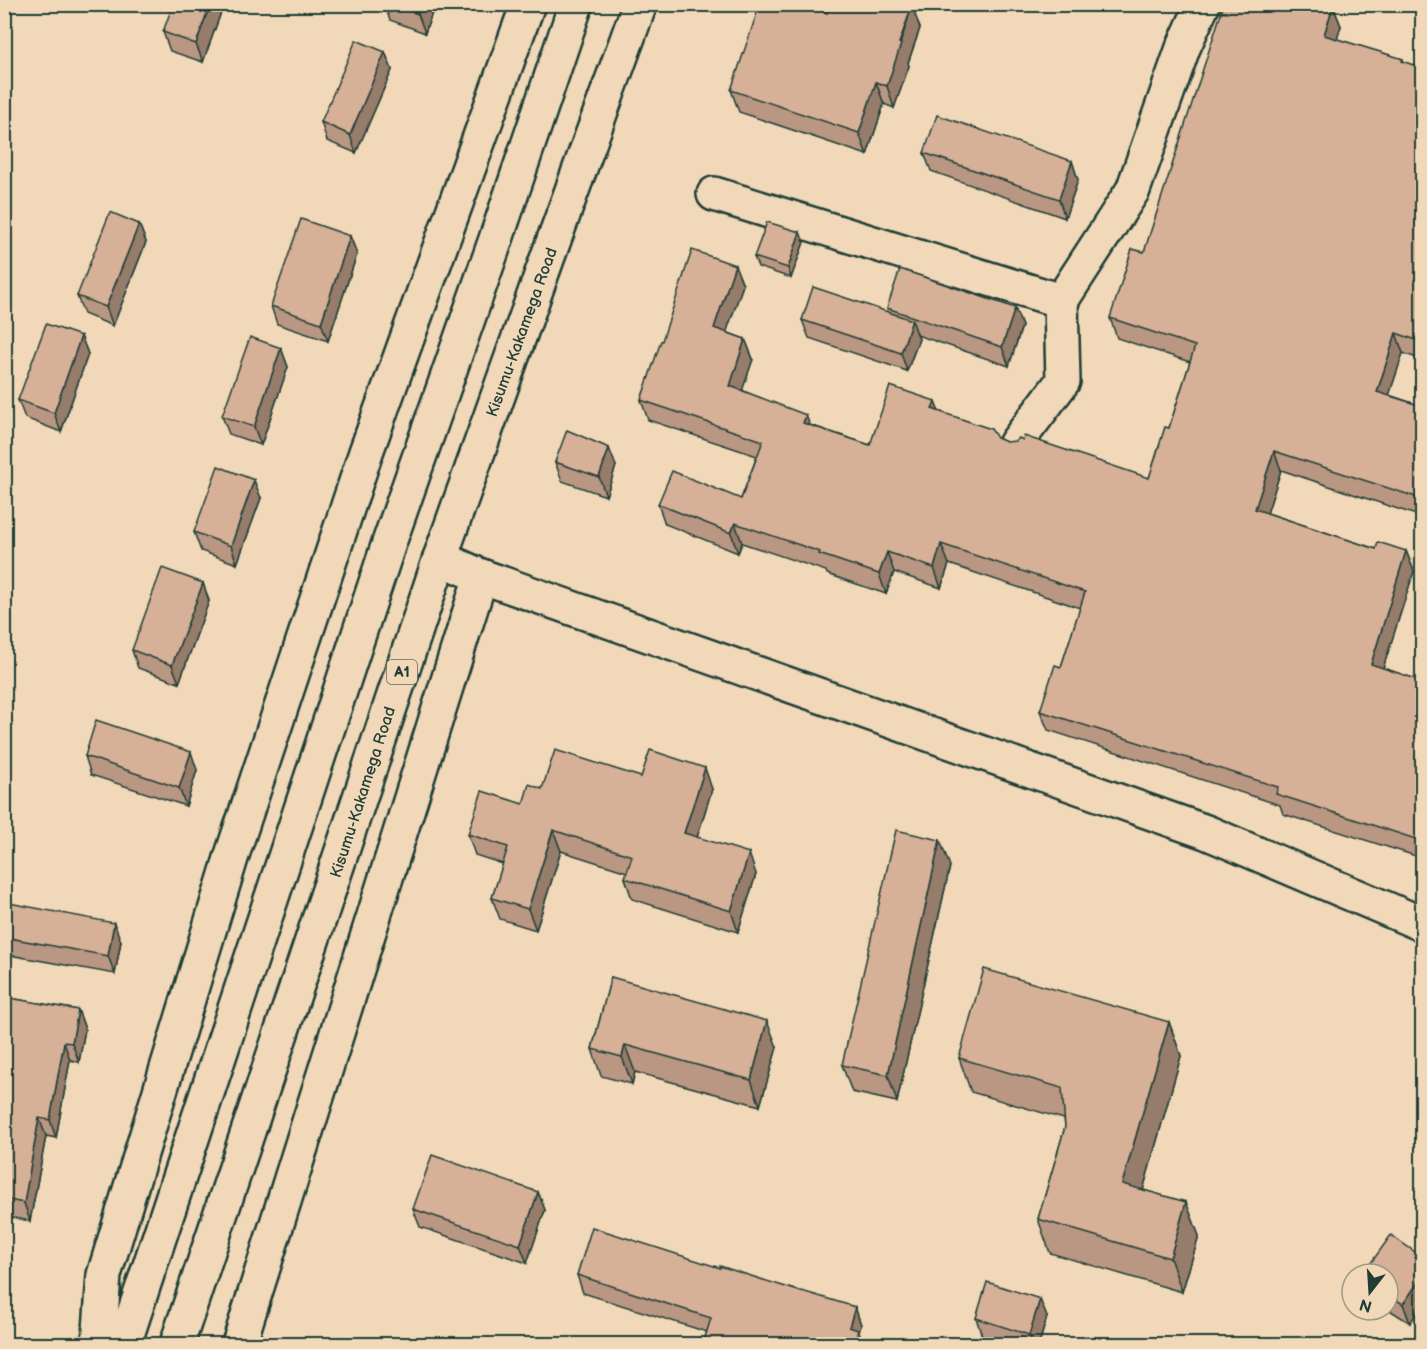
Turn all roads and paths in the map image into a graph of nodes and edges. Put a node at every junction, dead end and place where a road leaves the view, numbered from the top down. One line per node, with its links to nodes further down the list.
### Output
1 (528, 4): 11 (main road)
2 (576, 4): 12 (main road)
3 (640, 4): 8 (main road, Kisumu-Kakamega Road / A1)
4 (1203, 4): 6 (main road)
5 (714, 194): 6 (main road)
6 (1060, 301): 7 (main road)
7 (1016, 443)
8 (440, 558): 9 (main road); 13 (main road, Kisumu-Kakamega Road / A1)
9 (481, 576): 10 (main road); 14 (main road)
10 (1422, 924)
11 (99, 1344)
12 (124, 1344)
13 (177, 1344)
14 (239, 1344)

